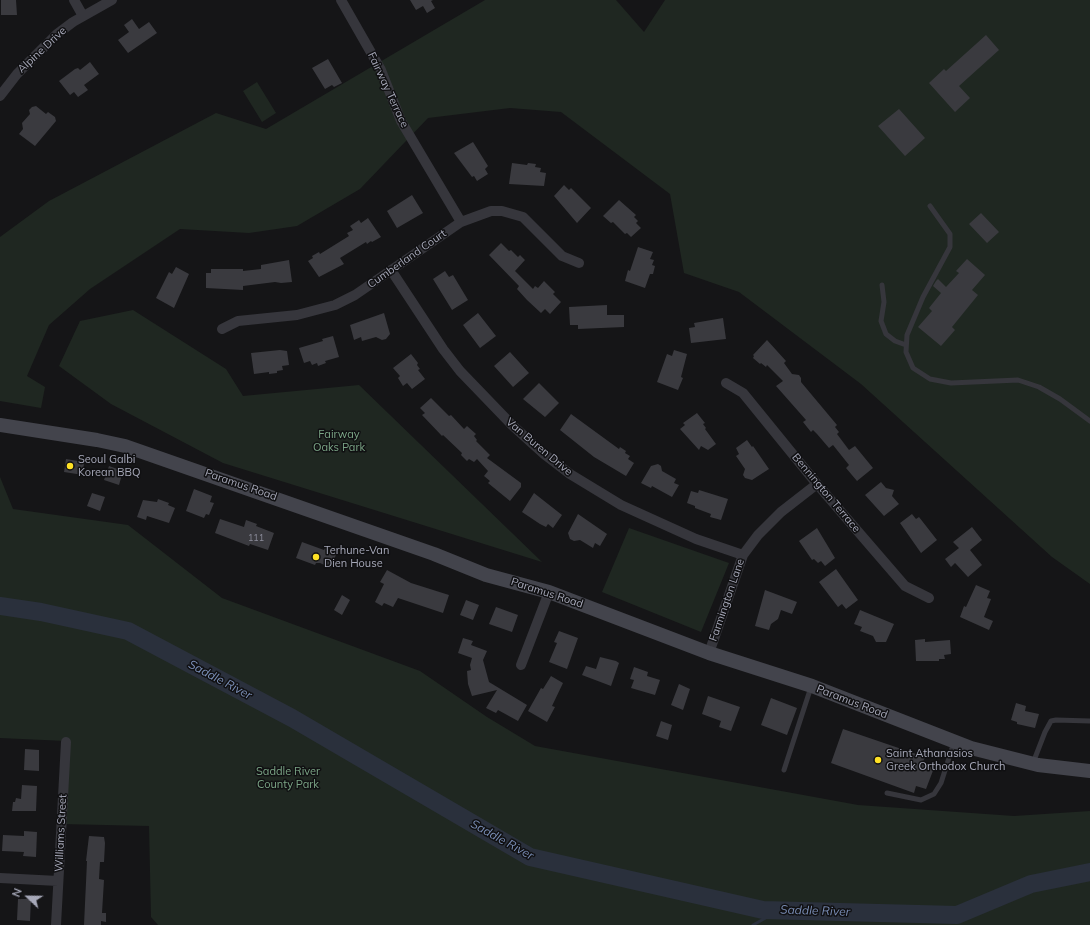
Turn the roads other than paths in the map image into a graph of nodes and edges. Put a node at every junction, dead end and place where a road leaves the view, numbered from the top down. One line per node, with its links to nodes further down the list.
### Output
1 (74, 0): 4 (street)
2 (112, 0): 4 (street, Alpine Drive)
3 (341, 0): 7 (street, Fairway Terrace)
4 (83, 16): 5 (street, Alpine Drive)
5 (0, 96)
6 (930, 206): 12 (lane)
7 (461, 222): 8 (street, Cumberland Court); 9 (street, Cumberland Court)
8 (579, 263)
9 (391, 270): 11 (street, Cumberland Court); 17 (street, Van Buren Drive)
10 (882, 285): 12 (lane)
11 (222, 329)
12 (906, 345): 14 (lane)
13 (726, 383): 16 (street, Bennington Terrace)
14 (1090, 421)
15 (0, 425): 18 (main road, Paramus Road)
16 (817, 484): 17 (street, Farmington Lane); 19 (street, Bennington Terrace)
17 (742, 555): 20 (street, Farmington Lane)
18 (549, 592): 20 (main road, Paramus Road); 21 (street)
19 (929, 598)
20 (709, 653): 22 (main road, Paramus Road)
21 (521, 665)
22 (812, 686): 25 (main road, Paramus Road); 27 (lane)
23 (1090, 721): 26 (lane)
24 (66, 742): 31 (street, Williams Street)
25 (954, 742): 26 (main road, Paramus Road); 29 (lane)
26 (1033, 764): 28 (main road, Paramus Road)
27 (784, 770)
28 (1090, 771)
29 (887, 794)
30 (0, 878): 31 (street)
31 (58, 881): 32 (street, Williams Street)
32 (56, 925)

